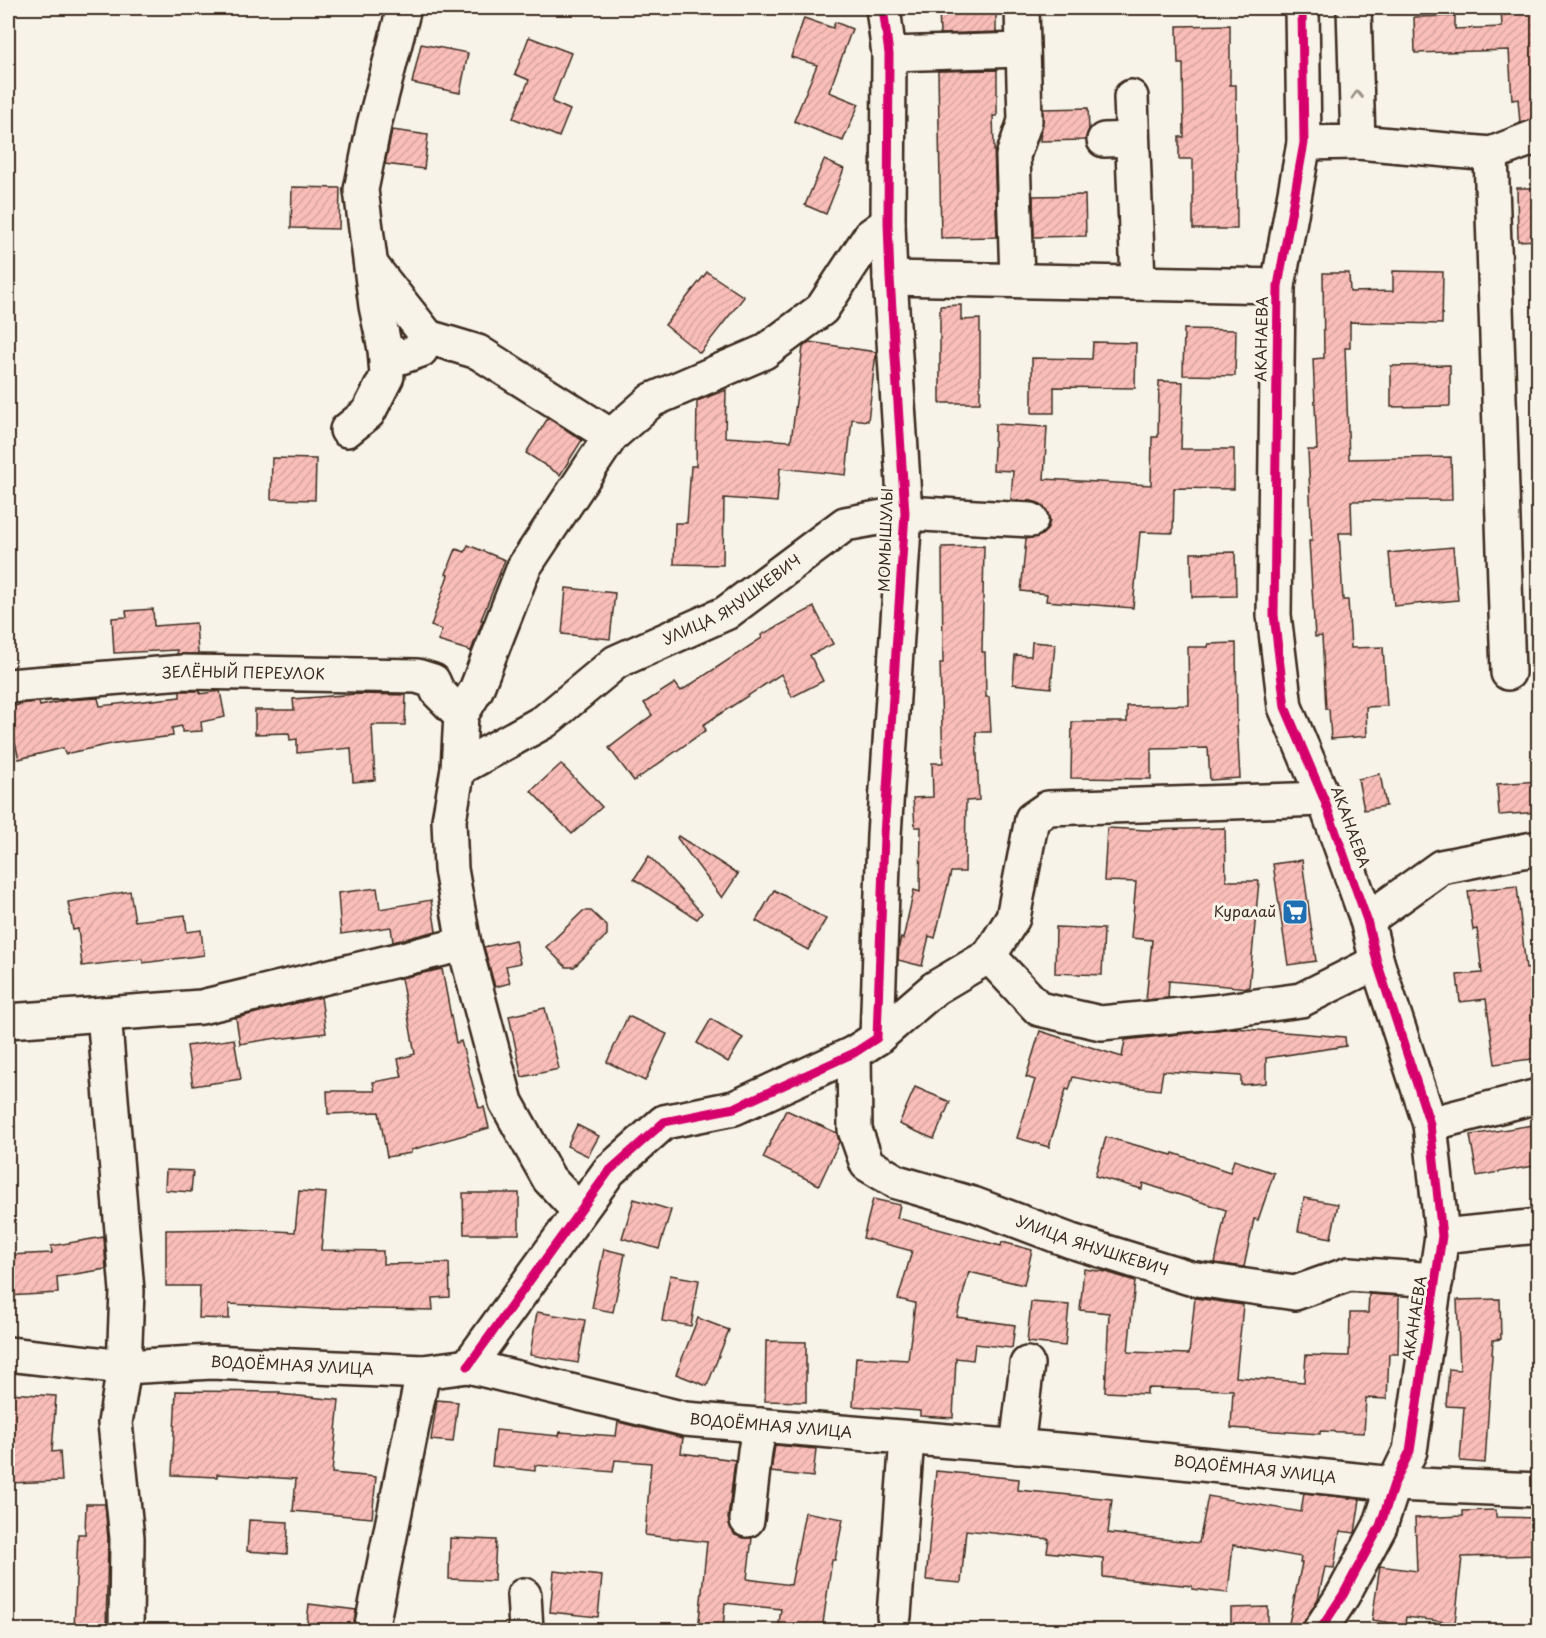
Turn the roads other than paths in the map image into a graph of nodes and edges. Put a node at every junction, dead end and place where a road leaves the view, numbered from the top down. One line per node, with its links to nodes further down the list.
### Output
1 (404, 8): 14 (street)
2 (883, 8): 7 (street, МОМЫШУЛЫ)
3 (1022, 8): 6 (street)
4 (1302, 8): 11 (street, АКАНАЕВА)
5 (1354, 8): 10 (street, one-way to 5)
6 (1023, 50): 7 (street); 16 (street)
7 (889, 54): 13 (street, МОМЫШУЛЫ)
8 (1131, 98): 17 (street)
9 (1539, 136): 12 (street)
10 (1358, 142): 11 (street); 12 (street)
11 (1304, 144): 18 (street, АКАНАЕВА)
12 (1491, 154): 25 (street)
13 (888, 223): 15 (street, МОМЫШУЛЫ); 22 (street)
14 (370, 263): 19 (street); 20 (street)
15 (890, 278): 16 (street); 23 (street, МОМЫШУЛЫ)
16 (1017, 279): 17 (street)
17 (1138, 282): 18 (street)
18 (1278, 286): 29 (street, АКАНАЕВА)
19 (428, 337): 20 (street); 22 (street)
20 (385, 349): 21 (street)
21 (347, 430)
22 (611, 436): 27 (street)
23 (905, 513): 24 (street, УЛИЦА ЯНУШКЕВИЧ); 28 (street, УЛИЦА ЯНУШКЕВИЧ); 37 (street, МОМЫШУЛЫ)
24 (1031, 520)
25 (1508, 673)
26 (8, 686): 27 (street, ЗЕЛЁНЫЙ ПЕРЕУЛОК)
27 (461, 715): 28 (street)
28 (458, 769): 32 (street)
29 (1324, 799): 31 (street, АКАНАЕВА); 33 (street)
30 (1539, 848): 31 (street)
31 (1367, 920): 34 (street, АКАНАЕВА)
32 (464, 944): 35 (street); 40 (street)
33 (989, 956): 34 (street); 37 (street)
34 (1377, 962): 39 (street, АКАНАЕВА)
35 (104, 1014): 36 (street); 47 (street)
36 (8, 1022)
37 (866, 1046): 40 (street); 43 (street, УЛИЦА ЯНУШКЕВИЧ)
38 (1539, 1095): 39 (street)
39 (1430, 1124): 42 (street, АКАНАЕВА)
40 (579, 1211): 46 (street)
41 (1539, 1226): 42 (street)
42 (1442, 1236): 43 (street, АКАНАЕВА)
43 (1436, 1280): 52 (street, АКАНАЕВА)
44 (8, 1354): 47 (street, ВОДОЁМНАЯ УЛИЦА)
45 (1027, 1364): 51 (street)
46 (468, 1366): 48 (street, ВОДОЁМНАЯ УЛИЦА); 49 (street, ВОДОЁМНАЯ УЛИЦА)
47 (124, 1367): 48 (street, ВОДОЁМНАЯ УЛИЦА); 57 (street)
48 (423, 1372): 58 (street)
49 (760, 1425): 50 (street, ВОДОЁМНАЯ УЛИЦА); 54 (street)
50 (907, 1438): 51 (street, ВОДОЁМНАЯ УЛИЦА); 56 (street)
51 (1017, 1447): 52 (street, ВОДОЁМНАЯ УЛИЦА)
52 (1394, 1484): 53 (street, ВОДОЁМНАЯ УЛИЦА); 60 (street, АКАНАЕВА)
53 (1539, 1490)
54 (747, 1520)
55 (524, 1595): 59 (street)
56 (894, 1616)
57 (126, 1630)
58 (371, 1630)
59 (526, 1630)
60 (1320, 1630)

